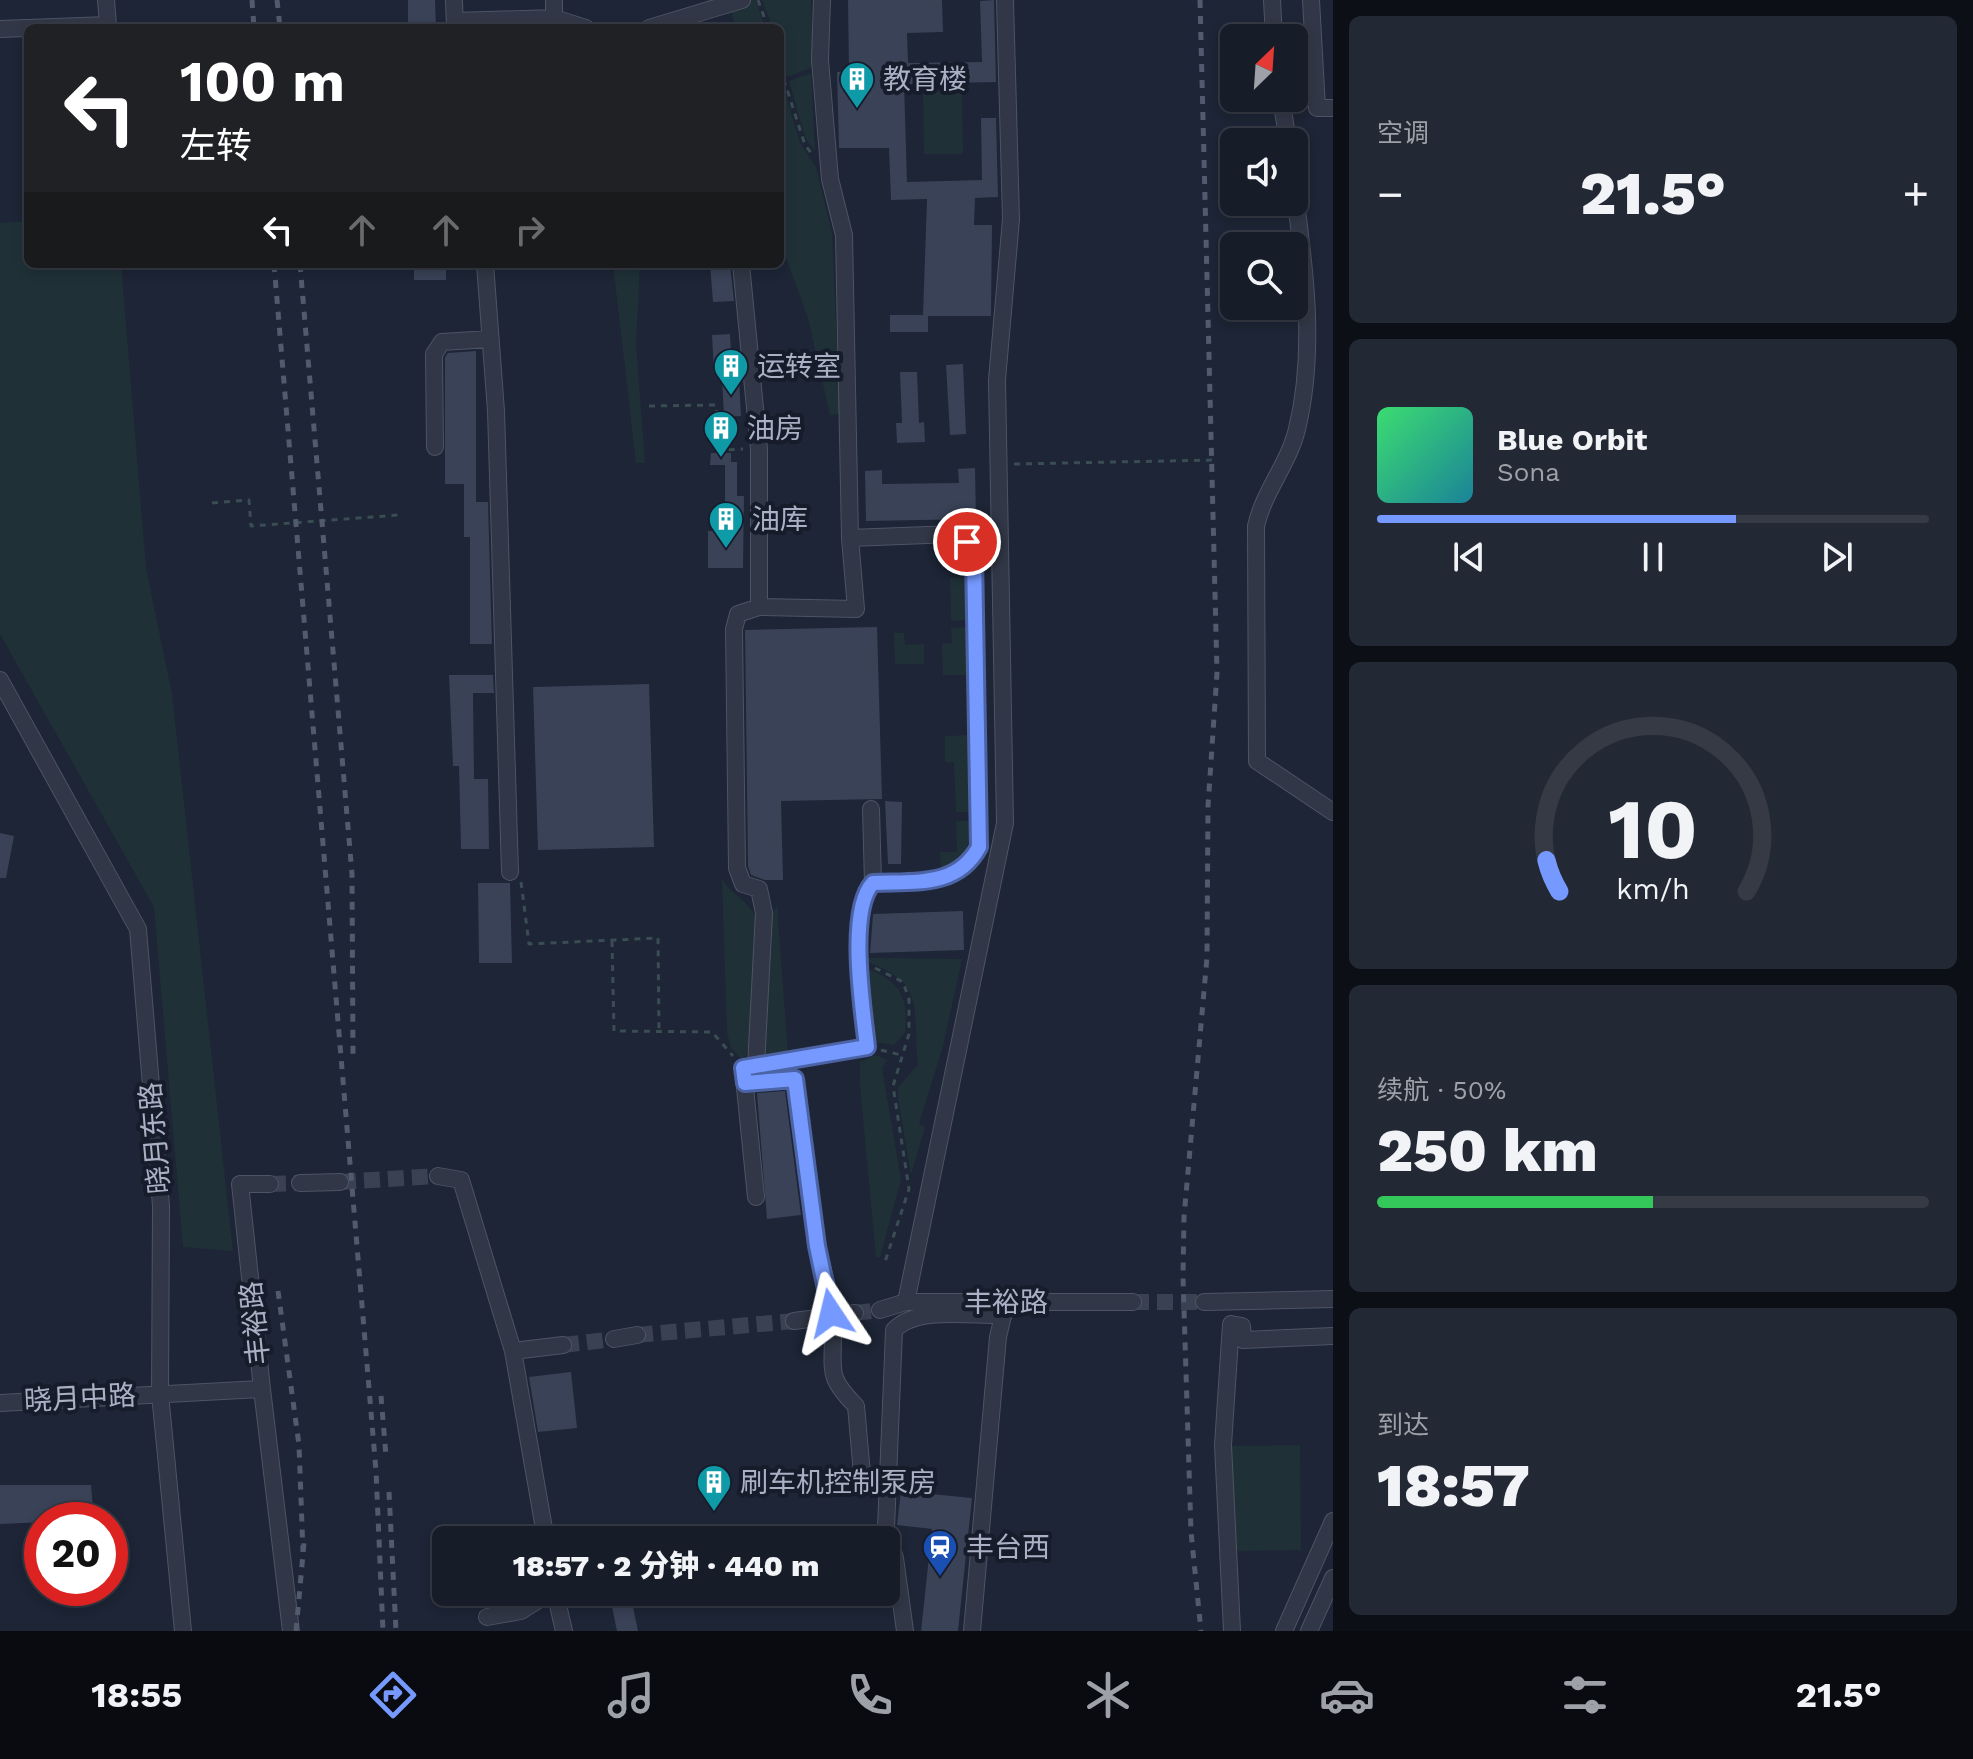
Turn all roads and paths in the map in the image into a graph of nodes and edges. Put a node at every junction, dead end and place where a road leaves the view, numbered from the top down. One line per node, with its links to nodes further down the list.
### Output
1 (106, 0): 12 (street)
2 (454, 0): 13 (street)
3 (554, 0): 10 (street)
4 (742, 0): 11 (street)
5 (758, 0): 15 (path)
6 (822, 0): 33 (street)
7 (1005, 0): 30 (street)
8 (1272, 0): 16 (street)
9 (1311, 0): 20 (street)
10 (554, 18): 13 (street); 14 (street)
11 (696, 22)
12 (108, 24)
13 (455, 24)
14 (573, 24)
15 (767, 24)
16 (1273, 24)
17 (24, 28): 18 (street)
18 (0, 29)
19 (784, 86): 21 (path)
20 (1333, 108)
21 (814, 157)
22 (1296, 216): 37 (street)
23 (485, 268): 25 (street)
24 (741, 268): 28 (street)
25 (490, 339): 27 (street); 38 (street)
26 (649, 406): 28 (path)
27 (435, 447)
28 (759, 449): 34 (street)
29 (1217, 460): 30 (path)
30 (998, 464): 53 (street)
31 (212, 503): 32 (path)
32 (399, 515)
33 (850, 538): 34 (street); 39 (street)
34 (759, 607): 45 (street)
35 (0, 680): 66 (street, 晓月东路)
36 (871, 809): 39 (street)
37 (1333, 812)
38 (515, 876): 40 (path)
39 (873, 883): 41 (street)
40 (612, 941): 42 (path); 42 (path)
41 (858, 962): 43 (street); 44 (path)
42 (659, 1032): 45 (path)
43 (867, 1047): 44 (path); 45 (street)
44 (901, 1055): 51 (path)
45 (748, 1072): 50 (street); 68 (street, bridge)
46 (438, 1176): 64 (street)
47 (340, 1182): 48 (street)
48 (300, 1183)
49 (270, 1184): 65 (street, 丰裕路)
50 (756, 1197)
51 (885, 1262)
52 (1333, 1299): 55 (street)
53 (906, 1302): 56 (street, 丰裕路); 57 (street, 丰裕路)
54 (1133, 1302): 56 (street, 丰裕路)
55 (1204, 1302)
56 (1005, 1309): 78 (street); 79 (street)
57 (880, 1310)
58 (855, 1313): 59 (street)
59 (794, 1321)
60 (637, 1335): 62 (street)
61 (1333, 1336): 80 (street)
62 (614, 1339)
63 (563, 1345): 64 (street)
64 (513, 1351): 70 (street)
65 (262, 1389): 66 (street, 丰裕路); 76 (street)
66 (160, 1394): 67 (street, 晓月中路); 75 (street, 晓月东路)
67 (0, 1403)
68 (862, 1474)
69 (1333, 1521): 81 (street)
70 (544, 1526)
71 (1333, 1578): 82 (street)
72 (529, 1606): 74 (street)
73 (557, 1606): 77 (street)
74 (487, 1617)
75 (183, 1631)
76 (291, 1631)
77 (564, 1631)
78 (905, 1631)
79 (972, 1631)
80 (1232, 1631)
81 (1284, 1631)
82 (1309, 1631)

